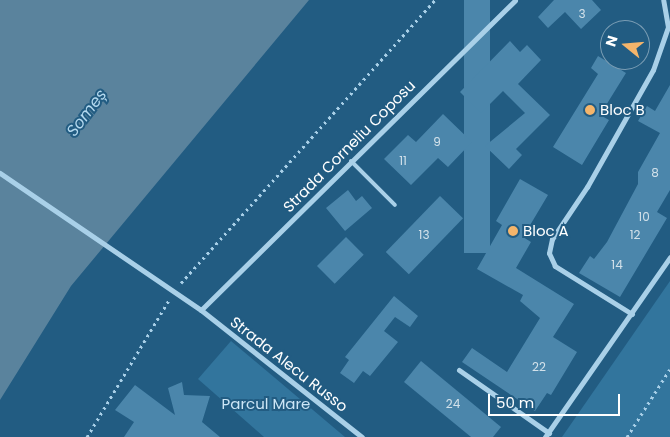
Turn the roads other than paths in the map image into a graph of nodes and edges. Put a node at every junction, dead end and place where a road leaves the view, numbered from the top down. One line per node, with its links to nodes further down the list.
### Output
1 (515, 0): 3 (street, Strada Corneliu Coposu)
2 (663, 0): 8 (street)
3 (351, 161): 5 (lane); 7 (street, Strada Corneliu Coposu)
4 (0, 173): 7 (street, Strada Alecu Russo)
5 (395, 205)
6 (670, 257): 8 (street)
7 (201, 310): 11 (street, Strada Alecu Russo)
8 (632, 314): 10 (street)
9 (459, 370): 10 (street)
10 (547, 435)
11 (362, 437)

